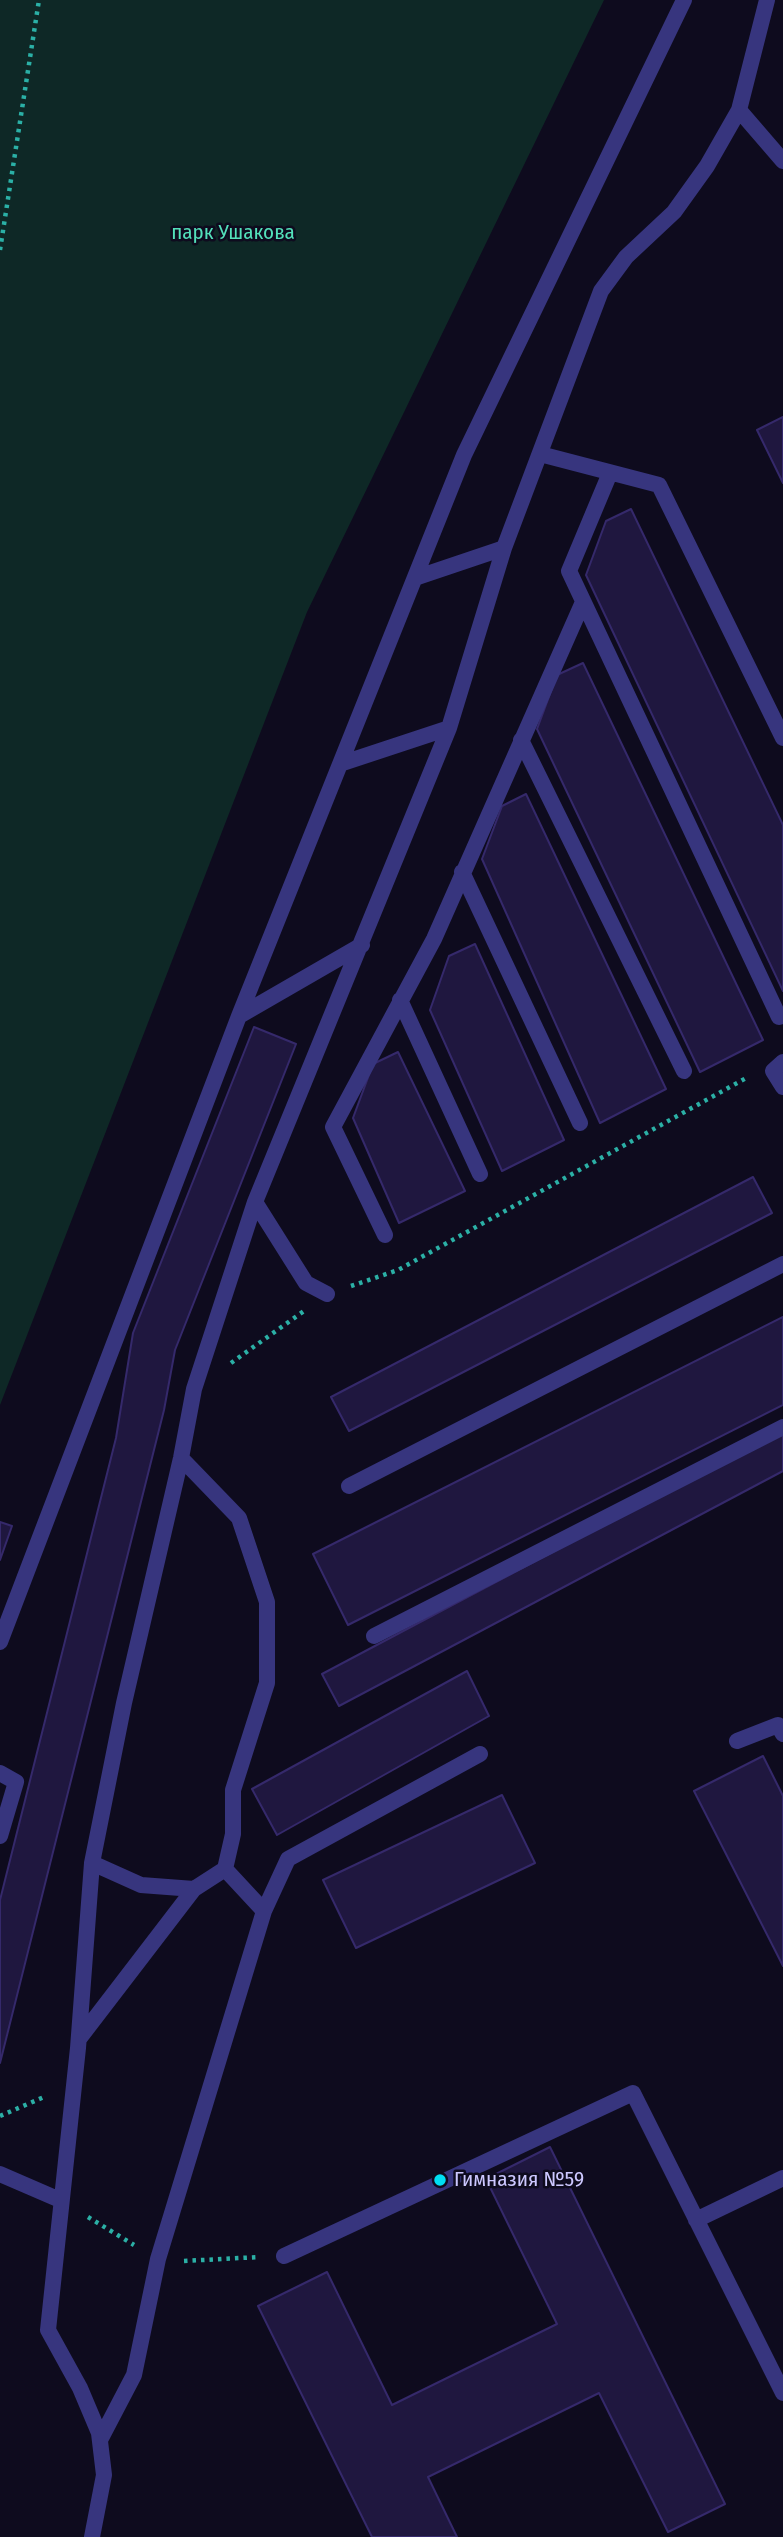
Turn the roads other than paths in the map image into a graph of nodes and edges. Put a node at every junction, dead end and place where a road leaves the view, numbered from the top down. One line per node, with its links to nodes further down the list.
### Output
1 (684, 0): 8 (lane)
2 (767, 0): 3 (lane)
3 (739, 110): 4 (lane); 5 (lane)
4 (783, 161)
5 (540, 454): 6 (lane); 7 (lane)
6 (610, 472): 9 (lane); 11 (lane)
7 (504, 548): 8 (lane); 10 (lane)
8 (415, 578): 13 (lane)
9 (583, 602): 12 (lane); 18 (lane)
10 (449, 728): 13 (lane); 15 (lane)
11 (783, 738)
12 (521, 740): 14 (lane); 20 (lane)
13 (343, 762): 17 (lane)
14 (462, 872): 16 (lane); 22 (lane)
15 (362, 945): 17 (lane); 24 (lane)
16 (400, 1000): 23 (lane); 25 (lane)
17 (239, 1016): 32 (lane)
18 (779, 1017)
19 (778, 1066): 21 (lane)
20 (684, 1071)
21 (783, 1087)
22 (580, 1123)
23 (480, 1174)
24 (255, 1202): 27 (lane); 29 (lane)
25 (385, 1235)
26 (783, 1264): 30 (lane)
27 (327, 1294)
28 (783, 1427): 31 (lane)
29 (181, 1458): 38 (lane); 39 (lane)
30 (349, 1486)
31 (374, 1636)
32 (0, 1642)
33 (783, 1734): 34 (lane)
34 (737, 1741)
35 (480, 1754): 41 (lane)
36 (0, 1773): 37 (lane)
37 (0, 1836)
38 (92, 1863): 40 (lane); 42 (lane)
39 (225, 1869): 40 (lane); 41 (lane)
40 (194, 1889): 42 (lane)
41 (264, 1911): 49 (lane)
42 (79, 2039): 45 (lane)
43 (0, 2174): 45 (lane)
44 (783, 2178): 46 (lane)
45 (60, 2200): 49 (lane)
46 (696, 2220): 47 (lane); 48 (lane)
47 (284, 2256)
48 (783, 2393)
49 (100, 2440): 50 (lane)
50 (92, 2537)

